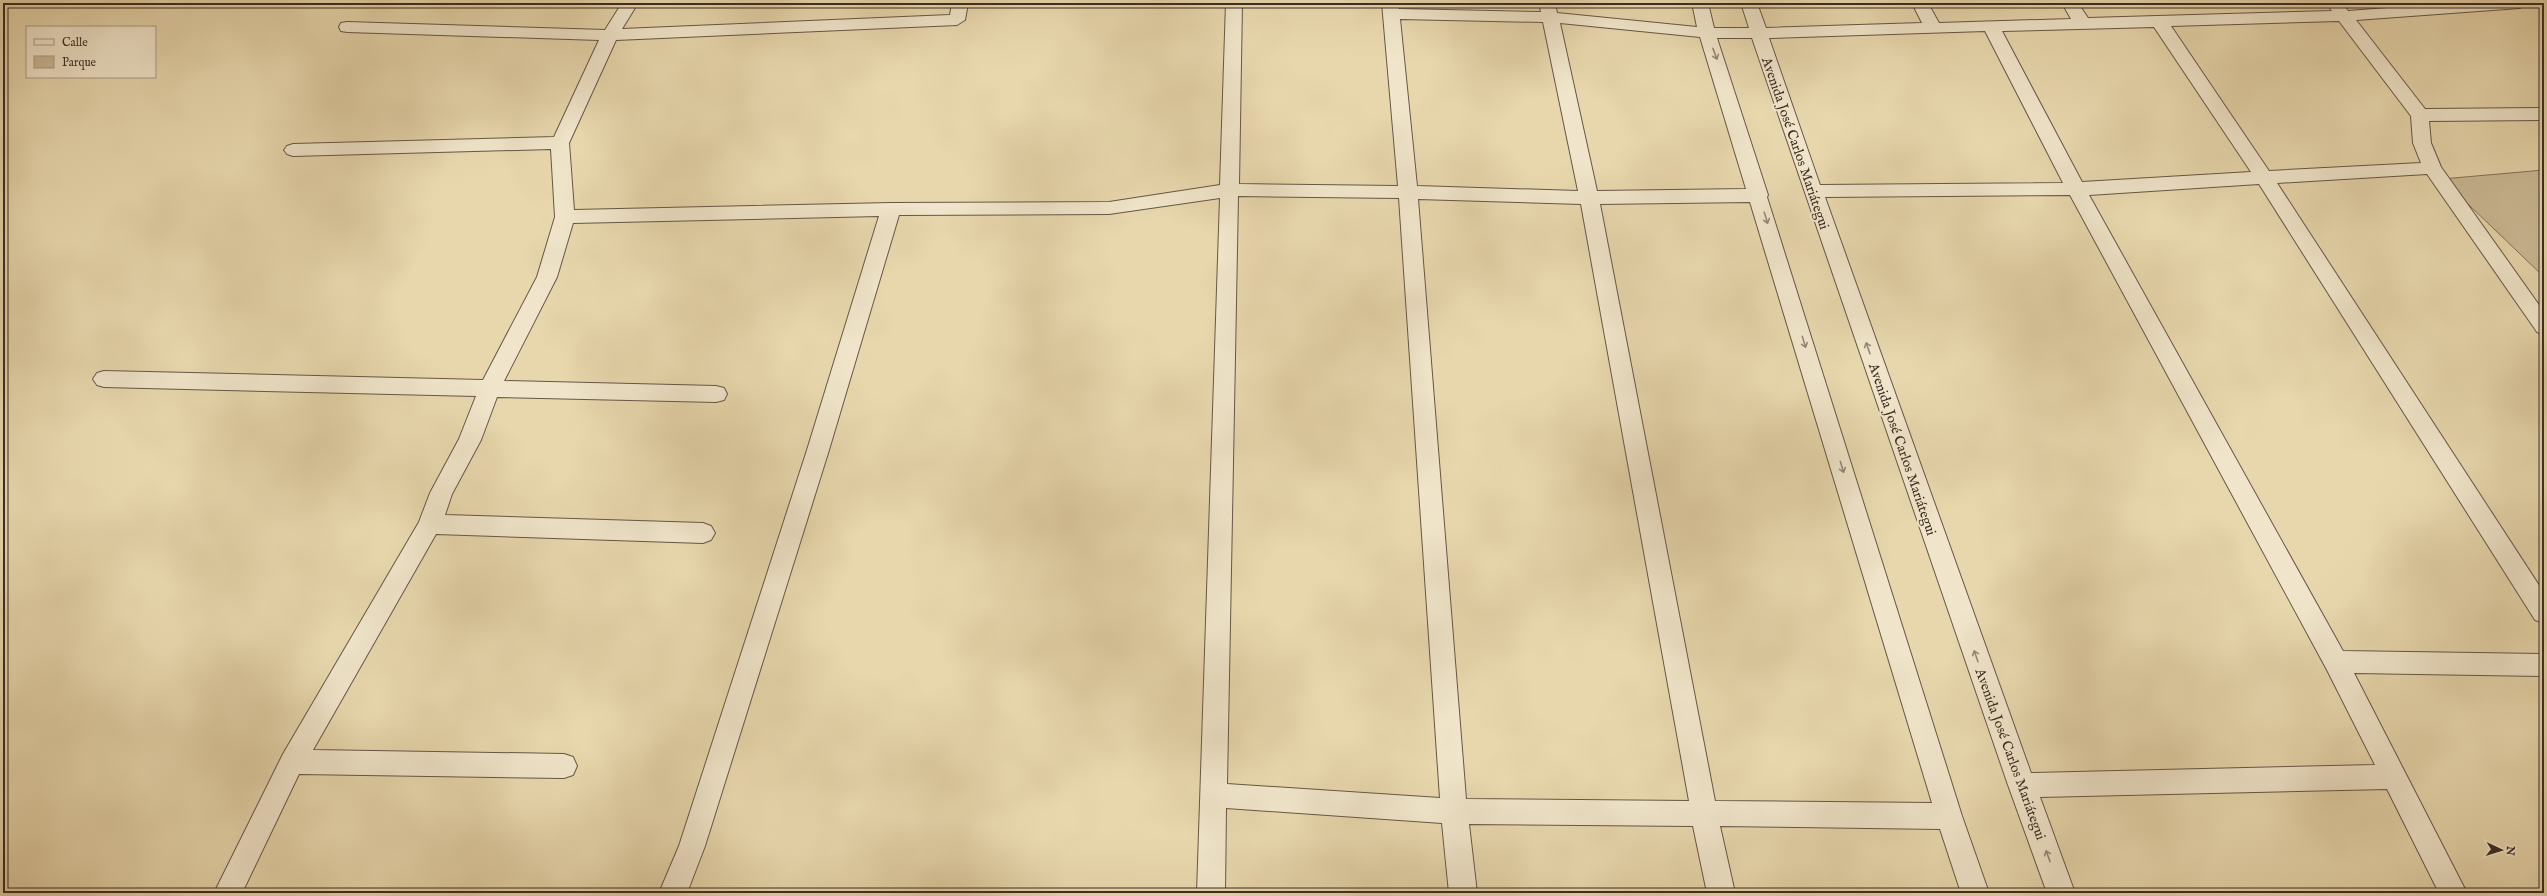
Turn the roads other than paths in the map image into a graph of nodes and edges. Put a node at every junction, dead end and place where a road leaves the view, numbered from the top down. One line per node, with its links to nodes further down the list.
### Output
1 (630, 3): 21 (street)
2 (960, 3): 21 (street)
3 (1234, 3): 29 (street)
4 (1700, 3): 19 (street)
5 (1749, 3): 20 (street, Avenida José Carlos Mariátegui)
6 (1920, 3): 18 (street)
7 (2070, 3): 15 (street)
8 (2240, 3): 13 (street)
9 (2520, 3): 12 (street)
10 (1390, 8): 11 (street); 31 (street)
11 (1548, 10): 19 (street); 33 (street)
12 (2339, 10): 13 (street); 23 (street)
13 (2251, 18): 14 (street)
14 (2159, 21): 15 (street); 27 (street)
15 (2083, 24): 16 (street)
16 (1990, 25): 18 (street); 28 (street)
17 (347, 27): 21 (street)
18 (1934, 28): 20 (street)
19 (1707, 33): 20 (street); 32 (street, one-way to 32)
20 (1758, 33): 30 (street, Avenida José Carlos Mariátegui)
21 (610, 35): 24 (street)
22 (2544, 114): 23 (street)
23 (2420, 115): 26 (street)
24 (560, 143): 25 (street); 35 (street)
25 (293, 150)
26 (2432, 168): 27 (street); 36 (street)
27 (2265, 179): 28 (street); 42 (street)
28 (2076, 189): 30 (street); 43 (street)
29 (1228, 190): 31 (street); 34 (street); 49 (street)
30 (1813, 191): 48 (street, Avenida José Carlos Mariátegui, one-way to 30)
31 (1408, 192): 33 (street); 50 (street)
32 (1759, 195): 33 (street); 52 (street, one-way to 52)
33 (1589, 198): 51 (street)
34 (891, 209): 35 (street); 54 (street)
35 (565, 217): 38 (street)
36 (2544, 327)
37 (104, 379): 38 (street)
38 (490, 388): 39 (street); 40 (street)
39 (716, 394)
40 (430, 524): 41 (street); 45 (street)
41 (703, 533)
42 (2544, 613)
43 (2336, 662): 44 (street); 47 (street)
44 (2544, 665)
45 (292, 762): 46 (street); 53 (street)
46 (564, 766)
47 (2395, 777): 48 (street); 60 (street)
48 (2021, 785): 59 (street, Avenida José Carlos Mariátegui, one-way to 48)
49 (1212, 795): 50 (street); 55 (street)
50 (1454, 811): 51 (street); 56 (street)
51 (1704, 813): 52 (street); 57 (street)
52 (1949, 816): 58 (street)
53 (228, 893)
54 (673, 893)
55 (1211, 893)
56 (1463, 893)
57 (1721, 893)
58 (1975, 893)
59 (2061, 893)
60 (2453, 893)

